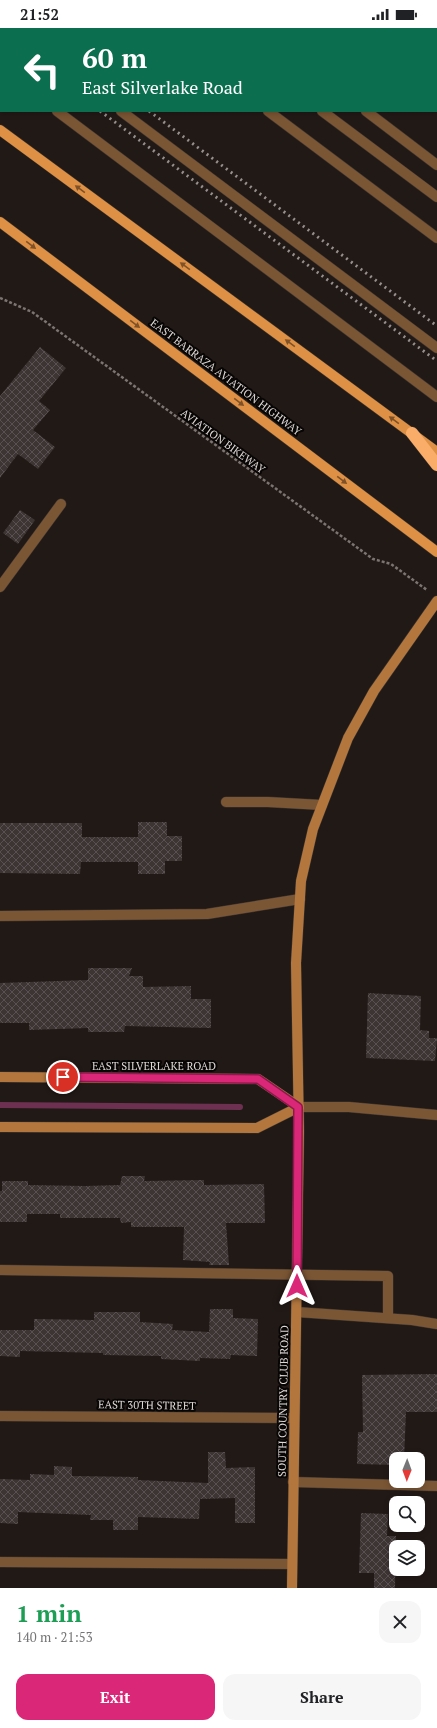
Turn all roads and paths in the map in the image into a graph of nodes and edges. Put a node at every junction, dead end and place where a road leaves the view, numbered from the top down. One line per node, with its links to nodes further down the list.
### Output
1 (58, 112): 13 (street)
2 (122, 112): 12 (street)
3 (269, 112): 10 (street)
4 (323, 112): 8 (street)
5 (367, 112): 7 (street)
6 (0, 130): 14 (main road, one-way to 6)
7 (437, 164)
8 (437, 197)
9 (0, 222): 18 (main road, EAST BARRAZA AVIATION HIGHWAY, one-way to 18)
10 (437, 238)
11 (0, 298): 20 (path, AVIATION BIKEWAY)
12 (437, 348)
13 (437, 397)
14 (412, 433): 15 (main road); 16 (highway)
15 (437, 452)
16 (437, 465)
17 (61, 504): 19 (street)
18 (437, 552)
19 (0, 587)
20 (431, 592)
21 (437, 601): 23 (main road, SOUTH COUNTRY CLUB ROAD)
22 (226, 802): 23 (street)
23 (322, 805): 24 (main road, SOUTH COUNTRY CLUB ROAD)
24 (300, 899): 25 (street); 27 (main road, SOUTH COUNTRY CLUB ROAD)
25 (0, 916)
26 (0, 1077): 27 (main road, EAST SILVERLAKE ROAD)
27 (298, 1107): 28 (street); 29 (main road); 31 (main road, SOUTH COUNTRY CLUB ROAD)
28 (437, 1115)
29 (0, 1127)
30 (0, 1270): 31 (street)
31 (297, 1274): 32 (main road, SOUTH COUNTRY CLUB ROAD); 33 (street)
32 (297, 1312): 33 (street); 36 (main road, SOUTH COUNTRY CLUB ROAD)
33 (388, 1318): 34 (street)
34 (437, 1324)
35 (0, 1416): 36 (street, EAST 30TH STREET)
36 (294, 1418): 37 (main road, SOUTH COUNTRY CLUB ROAD)
37 (293, 1482): 38 (street); 40 (main road, SOUTH COUNTRY CLUB ROAD)
38 (437, 1486)
39 (0, 1562): 40 (street)
40 (292, 1564): 41 (main road, SOUTH COUNTRY CLUB ROAD)
41 (292, 1588)

